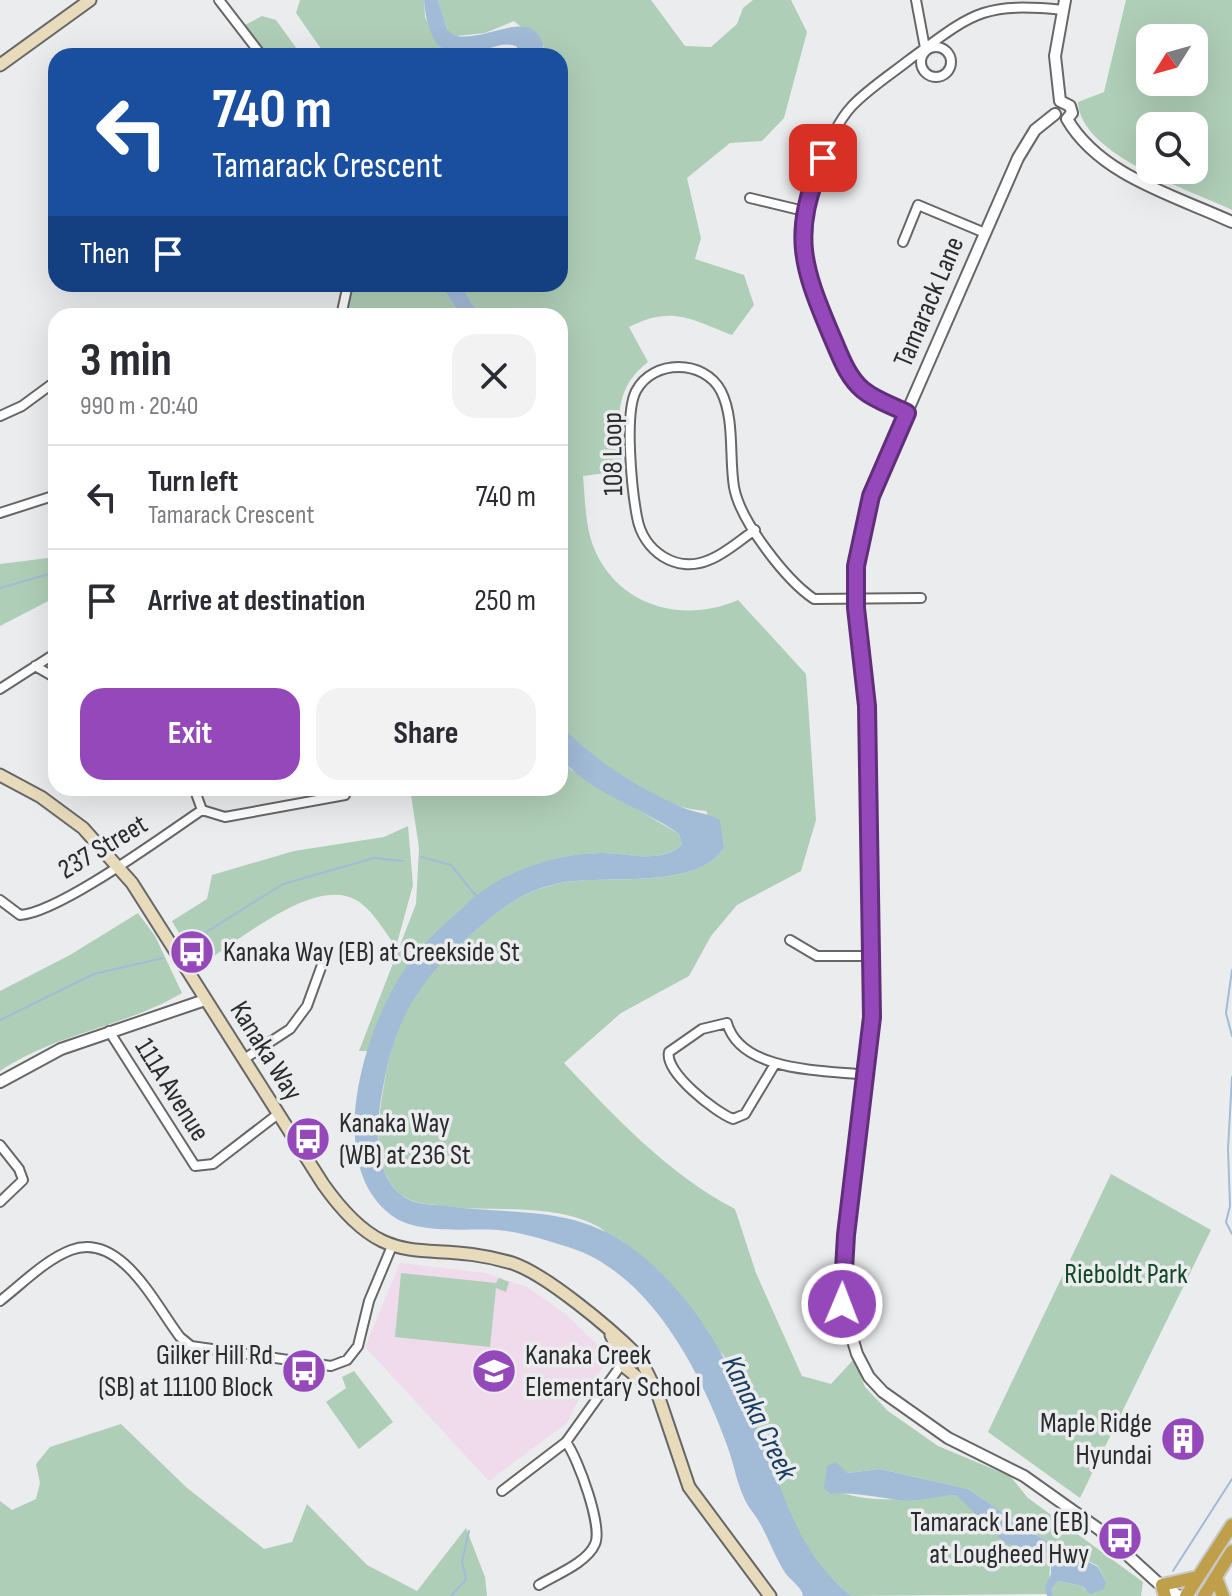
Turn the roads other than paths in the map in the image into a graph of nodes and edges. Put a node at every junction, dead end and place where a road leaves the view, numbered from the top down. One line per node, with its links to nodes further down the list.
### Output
1 (90, 0): 7 (main road)
2 (219, 0): 5 (street)
3 (916, 0): 6 (street)
4 (1064, 5): 6 (street); 8 (street)
5 (256, 48)
6 (925, 48): 12 (street)
7 (0, 65)
8 (1060, 101): 9 (street); 10 (street)
9 (1055, 114): 10 (street); 14 (street, Tamarack Lane)
10 (1067, 119): 13 (street)
11 (750, 198): 12 (street)
12 (804, 211): 17 (street)
13 (1232, 222)
14 (985, 233): 15 (street); 17 (street, Tamarack Lane)
15 (903, 242)
16 (48, 387): 18 (street)
17 (907, 413): 23 (street, Tamarack Lane)
18 (0, 416)
19 (48, 498): 20 (street)
20 (0, 513)
21 (755, 530): 21 (street, 108 Loop); 23 (street)
22 (921, 598): 23 (street)
23 (855, 600): 36 (street, Tamarack Lane)
24 (48, 658): 25 (street)
25 (35, 666): 26 (street); 27 (street)
26 (48, 673)
27 (0, 689)
28 (0, 775): 32 (main road, Kanaka Way)
29 (197, 796): 31 (street)
30 (323, 796): 31 (street)
31 (202, 810): 32 (street, 237 Street)
32 (119, 866): 33 (street, 237 Street); 37 (main road, Kanaka Way)
33 (0, 900)
34 (790, 940): 36 (street)
35 (327, 951): 39 (street)
36 (871, 956): 41 (street, Tamarack Lane)
37 (205, 1000): 38 (street); 39 (main road, Kanaka Way)
38 (109, 1031): 42 (street); 43 (street, 111A Avenue)
39 (244, 1059): 43 (main road, Kanaka Way)
40 (775, 1064): 40 (street); 41 (street)
41 (868, 1075): 59 (street, Tamarack Lane)
42 (0, 1082)
43 (278, 1114): 46 (main road, Kanaka Way)
44 (0, 1145): 45 (street)
45 (0, 1202)
46 (392, 1246): 47 (street); 48 (main road, Kanaka Way)
47 (0, 1301)
48 (611, 1334): 49 (main road, Kanaka Way); 50 (main road, Kanaka Way)
49 (638, 1357): 50 (main road); 51 (main road, Kanaka Way)
50 (628, 1366): 51 (main road, Kanaka Way); 52 (street)
51 (658, 1395): 60 (main road, Kanaka Way)
52 (566, 1442): 53 (street); 58 (street)
53 (502, 1491)
54 (1232, 1525): 56 (highway)
55 (1232, 1551): 57 (highway)
56 (1198, 1577): 59 (highway); 62 (highway)
57 (1216, 1578): 63 (highway); 64 (highway)
58 (539, 1585)
59 (1164, 1590): 61 (street, Tamarack Lane)
60 (770, 1596)
61 (1179, 1596)
62 (1186, 1596)
63 (1204, 1596)
64 (1223, 1596)

